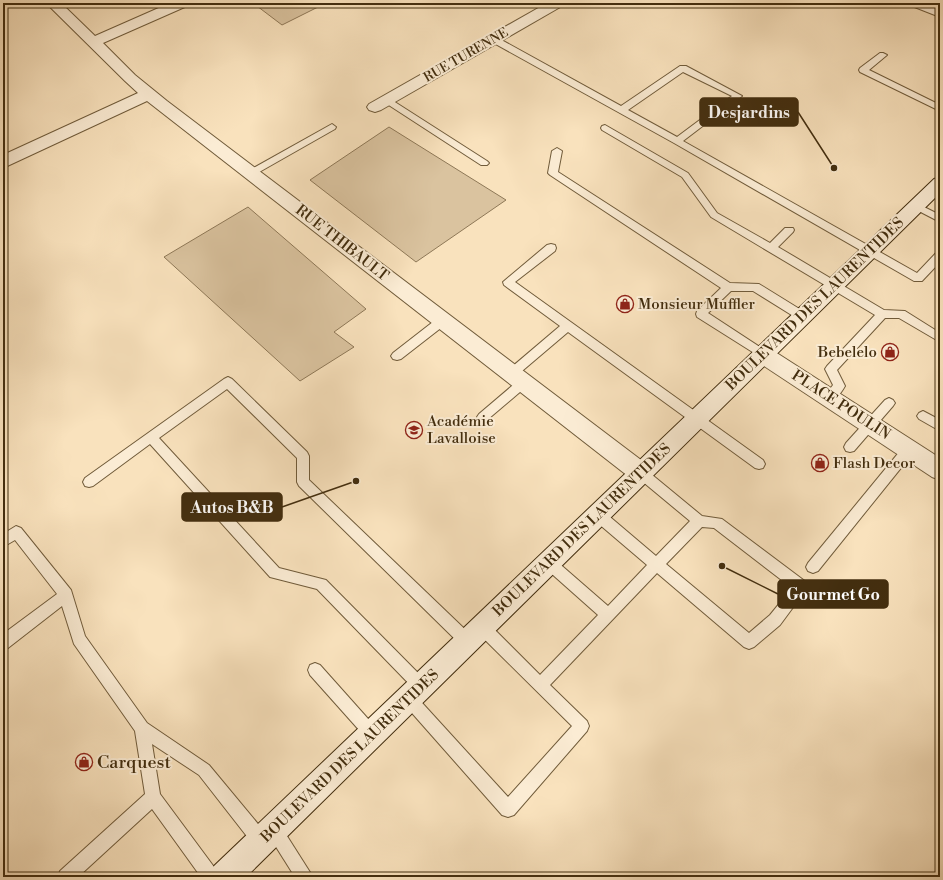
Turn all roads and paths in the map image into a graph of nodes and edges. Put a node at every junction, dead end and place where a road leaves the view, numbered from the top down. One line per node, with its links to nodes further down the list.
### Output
1 (53, 3): 7 (street, RUE THIBAULT)
2 (182, 3): 7 (street)
3 (557, 3): 6 (street, RUE TURENNE)
4 (917, 3): 5 (street)
5 (940, 13)
6 (492, 39): 10 (street, RUE TURENNE); 12 (lane)
7 (94, 42): 9 (street, RUE THIBAULT)
8 (883, 55): 11 (lane)
9 (149, 94): 17 (street); 19 (street, RUE THIBAULT)
10 (381, 104): 18 (lane)
11 (940, 108)
12 (622, 110): 15 (lane); 15 (lane)
13 (332, 127): 19 (lane)
14 (605, 128): 25 (lane)
15 (677, 141): 26 (lane)
16 (557, 151): 29 (lane)
17 (3, 162)
18 (484, 163)
19 (251, 173): 32 (street, RUE THIBAULT)
20 (940, 183): 21 (street, BOULEVARD DES LAURENTIDES)
21 (916, 206): 22 (lane); 26 (street, BOULEVARD DES LAURENTIDES)
22 (940, 219)
23 (789, 230): 25 (lane)
24 (551, 248): 33 (lane)
25 (771, 248): 28 (lane)
26 (870, 250): 27 (lane); 28 (street, BOULEVARD DES LAURENTIDES)
27 (940, 256)
28 (835, 285): 30 (lane); 31 (street, BOULEVARD DES LAURENTIDES)
29 (728, 287): 31 (lane); 35 (lane)
30 (882, 314): 34 (lane); 38 (lane)
31 (802, 316): 35 (street, BOULEVARD DES LAURENTIDES)
32 (442, 321): 36 (lane); 37 (street, RUE THIBAULT)
33 (568, 326): 37 (lane); 42 (lane)
34 (940, 338)
35 (762, 354): 38 (street, PLACE POULIN); 42 (street, BOULEVARD DES LAURENTIDES)
36 (397, 356)
37 (517, 378): 41 (lane); 50 (street, RUE THIBAULT)
38 (829, 398): 43 (street, PLACE POULIN)
39 (889, 403): 43 (lane)
40 (923, 416): 44 (lane)
41 (483, 417)
42 (696, 418): 48 (lane); 50 (street, BOULEVARD DES LAURENTIDES)
43 (870, 424): 46 (lane); 47 (street, PLACE POULIN)
44 (940, 426)
45 (151, 437): 51 (lane); 60 (lane); 64 (lane)
46 (850, 447)
47 (909, 449): 49 (street, PLACE POULIN); 57 (lane)
48 (759, 464)
49 (940, 470)
50 (641, 473): 52 (street, BOULEVARD DES LAURENTIDES); 53 (lane)
51 (89, 482)
52 (598, 515): 55 (street, BOULEVARD DES LAURENTIDES); 56 (lane)
53 (698, 521): 56 (lane); 56 (lane)
54 (3, 541): 58 (lane)
55 (549, 563): 59 (lane); 60 (street, BOULEVARD DES LAURENTIDES)
56 (657, 566): 59 (lane)
57 (813, 567)
58 (66, 595): 61 (lane); 65 (lane)
59 (608, 615): 63 (lane)
60 (475, 635): 63 (lane); 64 (street, BOULEVARD DES LAURENTIDES)
61 (3, 643)
62 (316, 670): 66 (lane)
63 (540, 684): 64 (lane)
64 (415, 693): 66 (street, BOULEVARD DES LAURENTIDES)
65 (142, 728): 67 (lane); 68 (lane)
66 (373, 735): 68 (street, BOULEVARD DES LAURENTIDES)
67 (153, 797): 69 (lane); 70 (lane)
68 (268, 836): 71 (street, BOULEVARD DES LAURENTIDES); 72 (lane)
69 (66, 877)
70 (211, 877)
71 (225, 877)
72 (305, 877)

